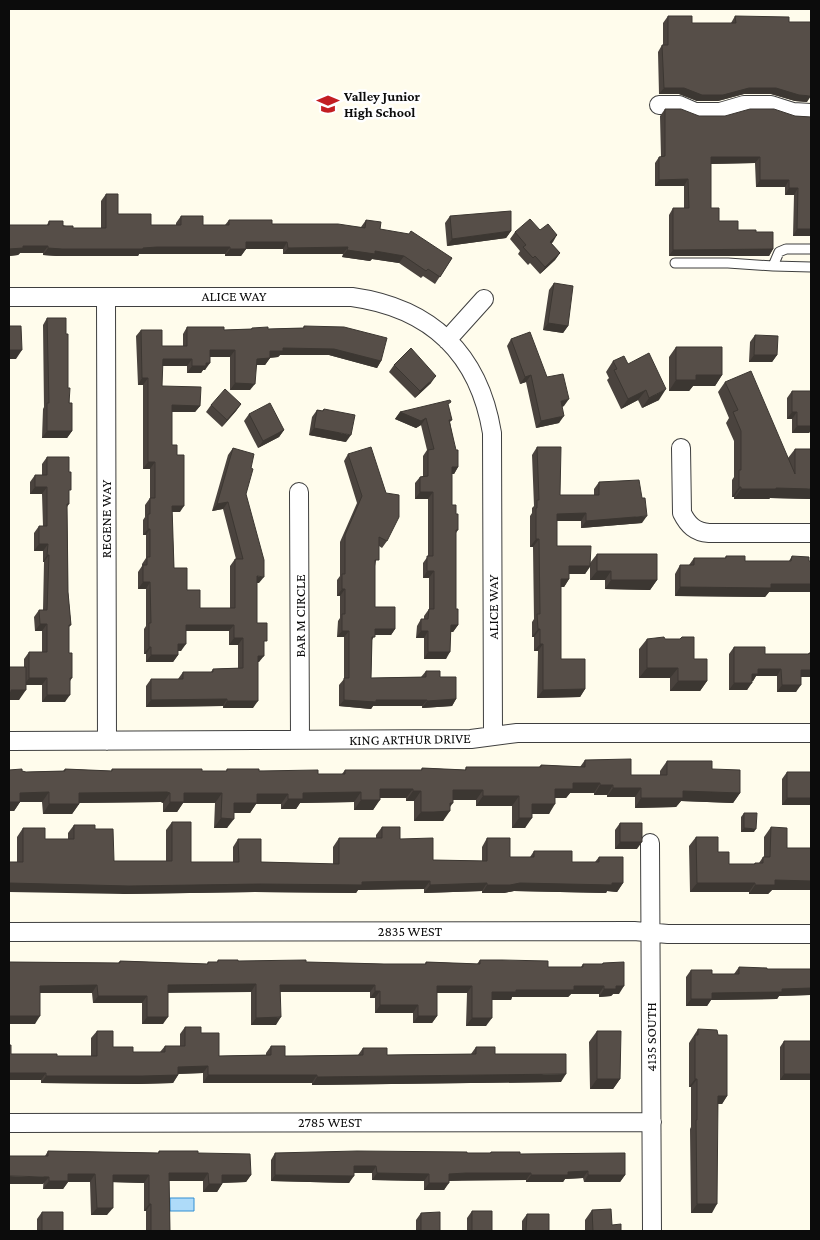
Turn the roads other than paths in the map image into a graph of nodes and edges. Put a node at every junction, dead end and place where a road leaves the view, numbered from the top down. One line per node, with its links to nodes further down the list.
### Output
1 (659, 105): 2 (street)
2 (811, 112)
3 (811, 249): 5 (lane)
4 (675, 263): 5 (lane)
5 (772, 266): 6 (lane)
6 (811, 268)
7 (9, 296): 8 (street, ALICE WAY)
8 (106, 297): 10 (street, ALICE WAY); 18 (street, REGENE WAY)
9 (484, 299): 10 (street)
10 (447, 340): 15 (street, ALICE WAY)
11 (681, 448): 13 (street)
12 (299, 492): 16 (street, BAR M CIRCLE)
13 (811, 533)
14 (811, 733): 15 (street, KING ARTHUR DRIVE)
15 (494, 736): 16 (street, KING ARTHUR DRIVE)
16 (300, 740): 18 (street, KING ARTHUR DRIVE)
17 (9, 741): 18 (street, KING ARTHUR DRIVE)
18 (107, 741)
19 (650, 843): 21 (street, 4135 SOUTH)
20 (9, 932): 21 (street, 2835 WEST)
21 (651, 932): 22 (street, 2835 WEST); 23 (street, 4135 SOUTH)
22 (811, 934)
23 (652, 1122): 24 (street, 2785 WEST); 25 (street, 4135 SOUTH)
24 (9, 1123)
25 (652, 1231)

